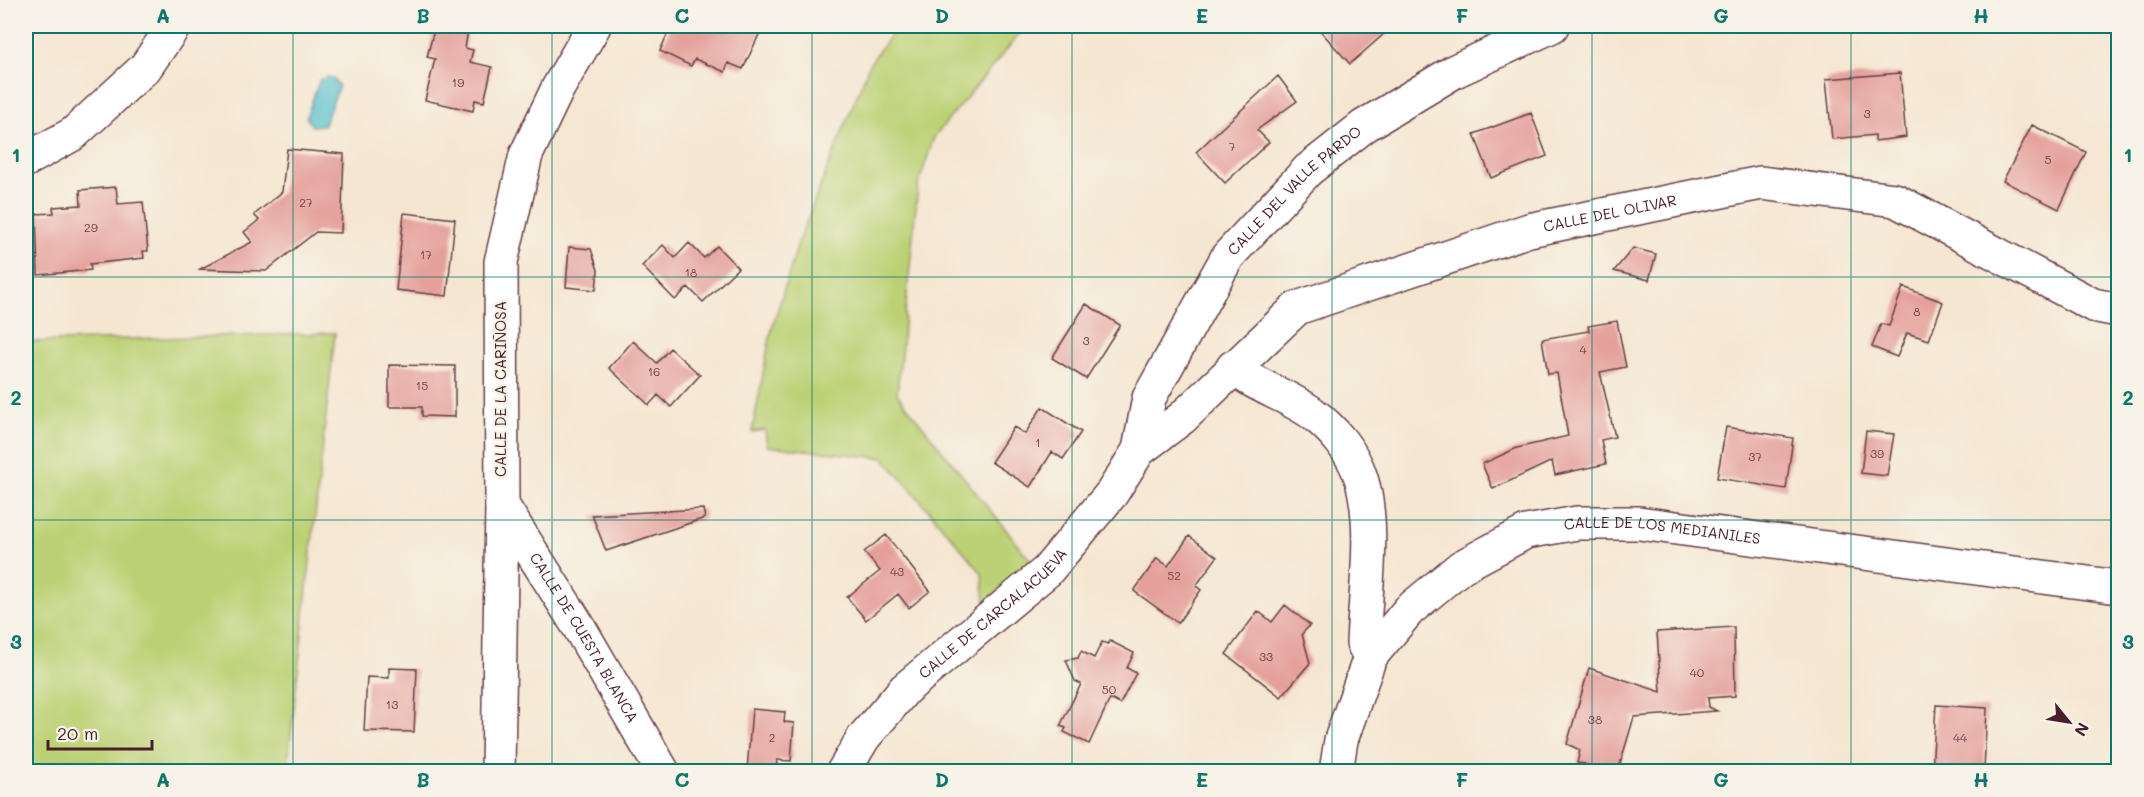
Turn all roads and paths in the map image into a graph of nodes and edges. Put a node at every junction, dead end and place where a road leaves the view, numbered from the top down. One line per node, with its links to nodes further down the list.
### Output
1 (174, 26): 4 (street)
2 (594, 26): 8 (street, CALLE DE LA CARIÑOSA)
3 (1552, 26): 7 (street, CALLE DEL VALLE PARDO)
4 (26, 160)
5 (2118, 310): 6 (street, CALLE DEL OLIVAR)
6 (1233, 367): 7 (street, CALLE DEL OLIVAR); 10 (street)
7 (1139, 450): 13 (street, CALLE DE CARCALACUEVA)
8 (502, 505): 11 (street, CALLE DE LA CARIÑOSA); 12 (street, CALLE DE CUESTA BLANCA)
9 (2118, 587): 10 (street, CALLE DE LOS MEDIANILES)
10 (1370, 657): 14 (street, CALLE DE LOS MEDIANILES)
11 (498, 771)
12 (663, 771)
13 (843, 771)
14 (1336, 771)

